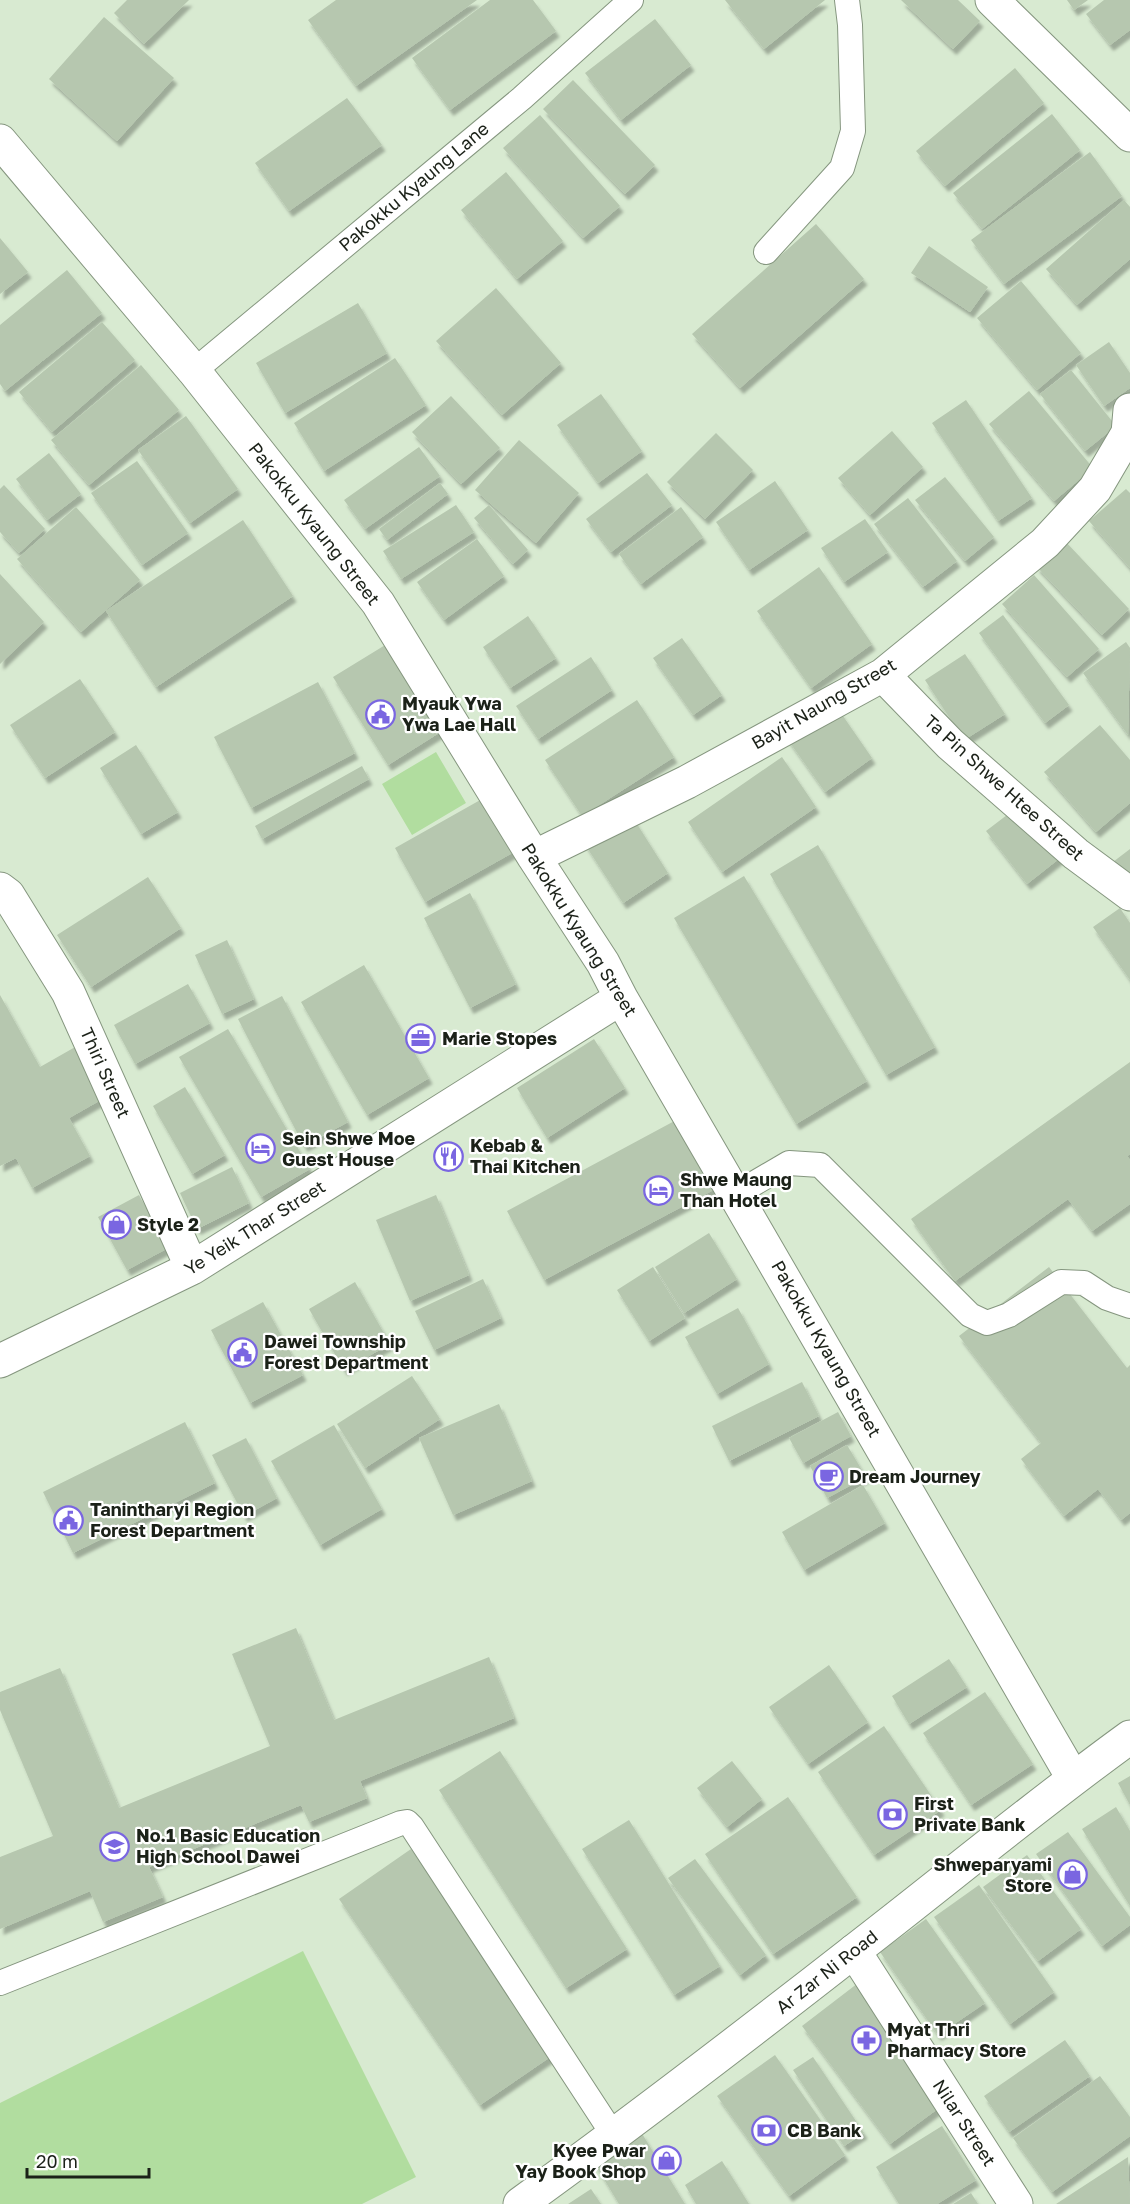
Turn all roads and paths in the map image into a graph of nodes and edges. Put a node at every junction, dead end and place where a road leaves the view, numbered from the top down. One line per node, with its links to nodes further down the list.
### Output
1 (631, 0): 7 (lane, Pakokku Kyaung Lane)
2 (847, 0): 6 (lane)
3 (992, 0): 4 (street)
4 (1130, 135)
5 (0, 141): 7 (street, Pakokku Kyaung Street)
6 (766, 252)
7 (194, 371): 10 (street, Pakokku Kyaung Street)
8 (1130, 410): 9 (street, Bayit Naung Street)
9 (883, 675): 10 (street, Bayit Naung Street); 12 (street, Ta Pin Shwe Htee Street)
10 (534, 857): 13 (street, Pakokku Kyaung Street)
11 (0, 889): 15 (street, Thiri Street)
12 (1130, 894)
13 (621, 998): 14 (street, Pakokku Kyaung Street); 15 (street, Ye Yeik Thar Street)
14 (736, 1194): 16 (lane); 19 (street, Pakokku Kyaung Street)
15 (192, 1268): 17 (street, Ye Yeik Thar Street)
16 (1130, 1306)
17 (0, 1361)
18 (1130, 1737): 19 (street, Ar Zar Ni Road)
19 (1073, 1778): 20 (street, Ar Zar Ni Road)
20 (854, 1951): 22 (street, Ar Zar Ni Road); 24 (street, Nilar Street)
21 (0, 1983): 22 (lane)
22 (614, 2136): 23 (street, Ar Zar Ni Road)
23 (520, 2204)
24 (1016, 2204)

